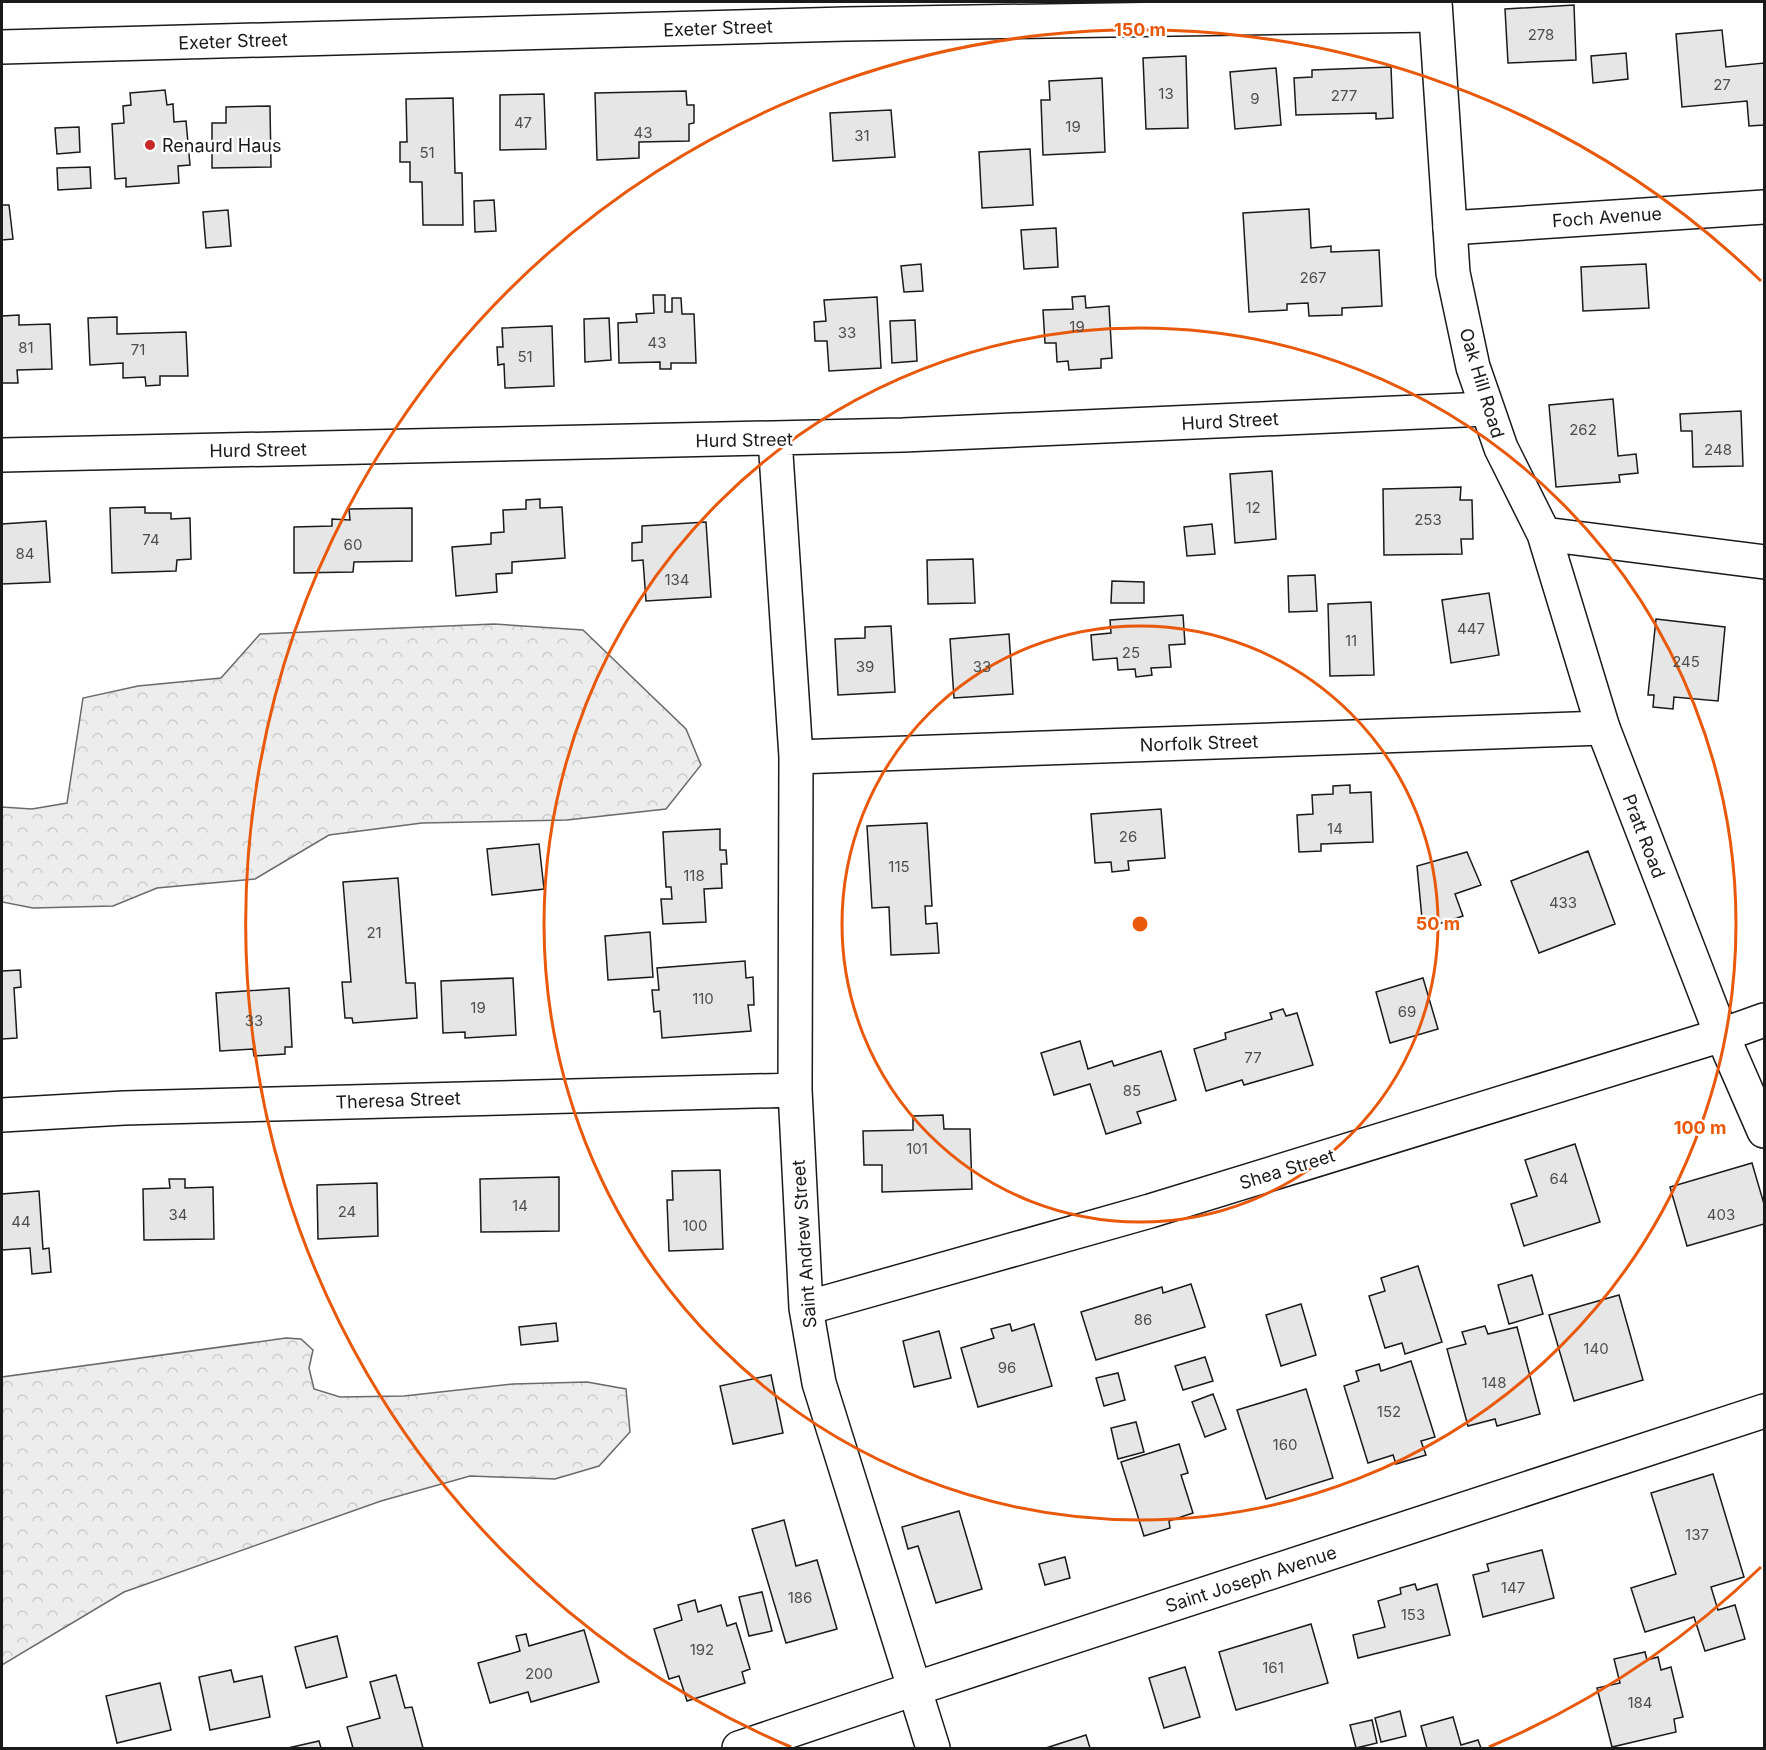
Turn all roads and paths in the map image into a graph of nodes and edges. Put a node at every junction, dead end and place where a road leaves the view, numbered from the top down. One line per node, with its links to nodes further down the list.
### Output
1 (1435, 8): 2 (street, Exeter Street); 4 (street, Oak Hill Road)
2 (2, 47)
3 (1764, 207): 4 (street, Foch Avenue)
4 (1450, 228): 5 (street, Oak Hill Road)
5 (1486, 409): 6 (street, Hurd Street); 8 (street, Oak Hill Road)
6 (775, 439): 7 (street, Hurd Street); 11 (street, Saint Andrew Street)
7 (2, 455)
8 (1544, 534): 9 (street); 10 (street, Pratt Road)
9 (1764, 562)
10 (1603, 728): 11 (street, Norfolk Street); 13 (street, Pratt Road)
11 (796, 757): 14 (street, Saint Andrew Street)
12 (1764, 1020): 13 (street, Shea Street)
13 (1722, 1035): 16 (street, Pratt Road); 17 (street, Shea Street)
14 (795, 1090): 15 (street, Theresa Street); 17 (street, Saint Andrew Street)
15 (2, 1115)
16 (1764, 1131)
17 (806, 1308): 19 (street, Saint Andrew Street)
18 (1764, 1411): 19 (street, Saint Joseph Avenue)
19 (914, 1689): 20 (street, Saint Joseph Avenue); 21 (street, Saint Andrew Street)
20 (739, 1749)
21 (933, 1749)

